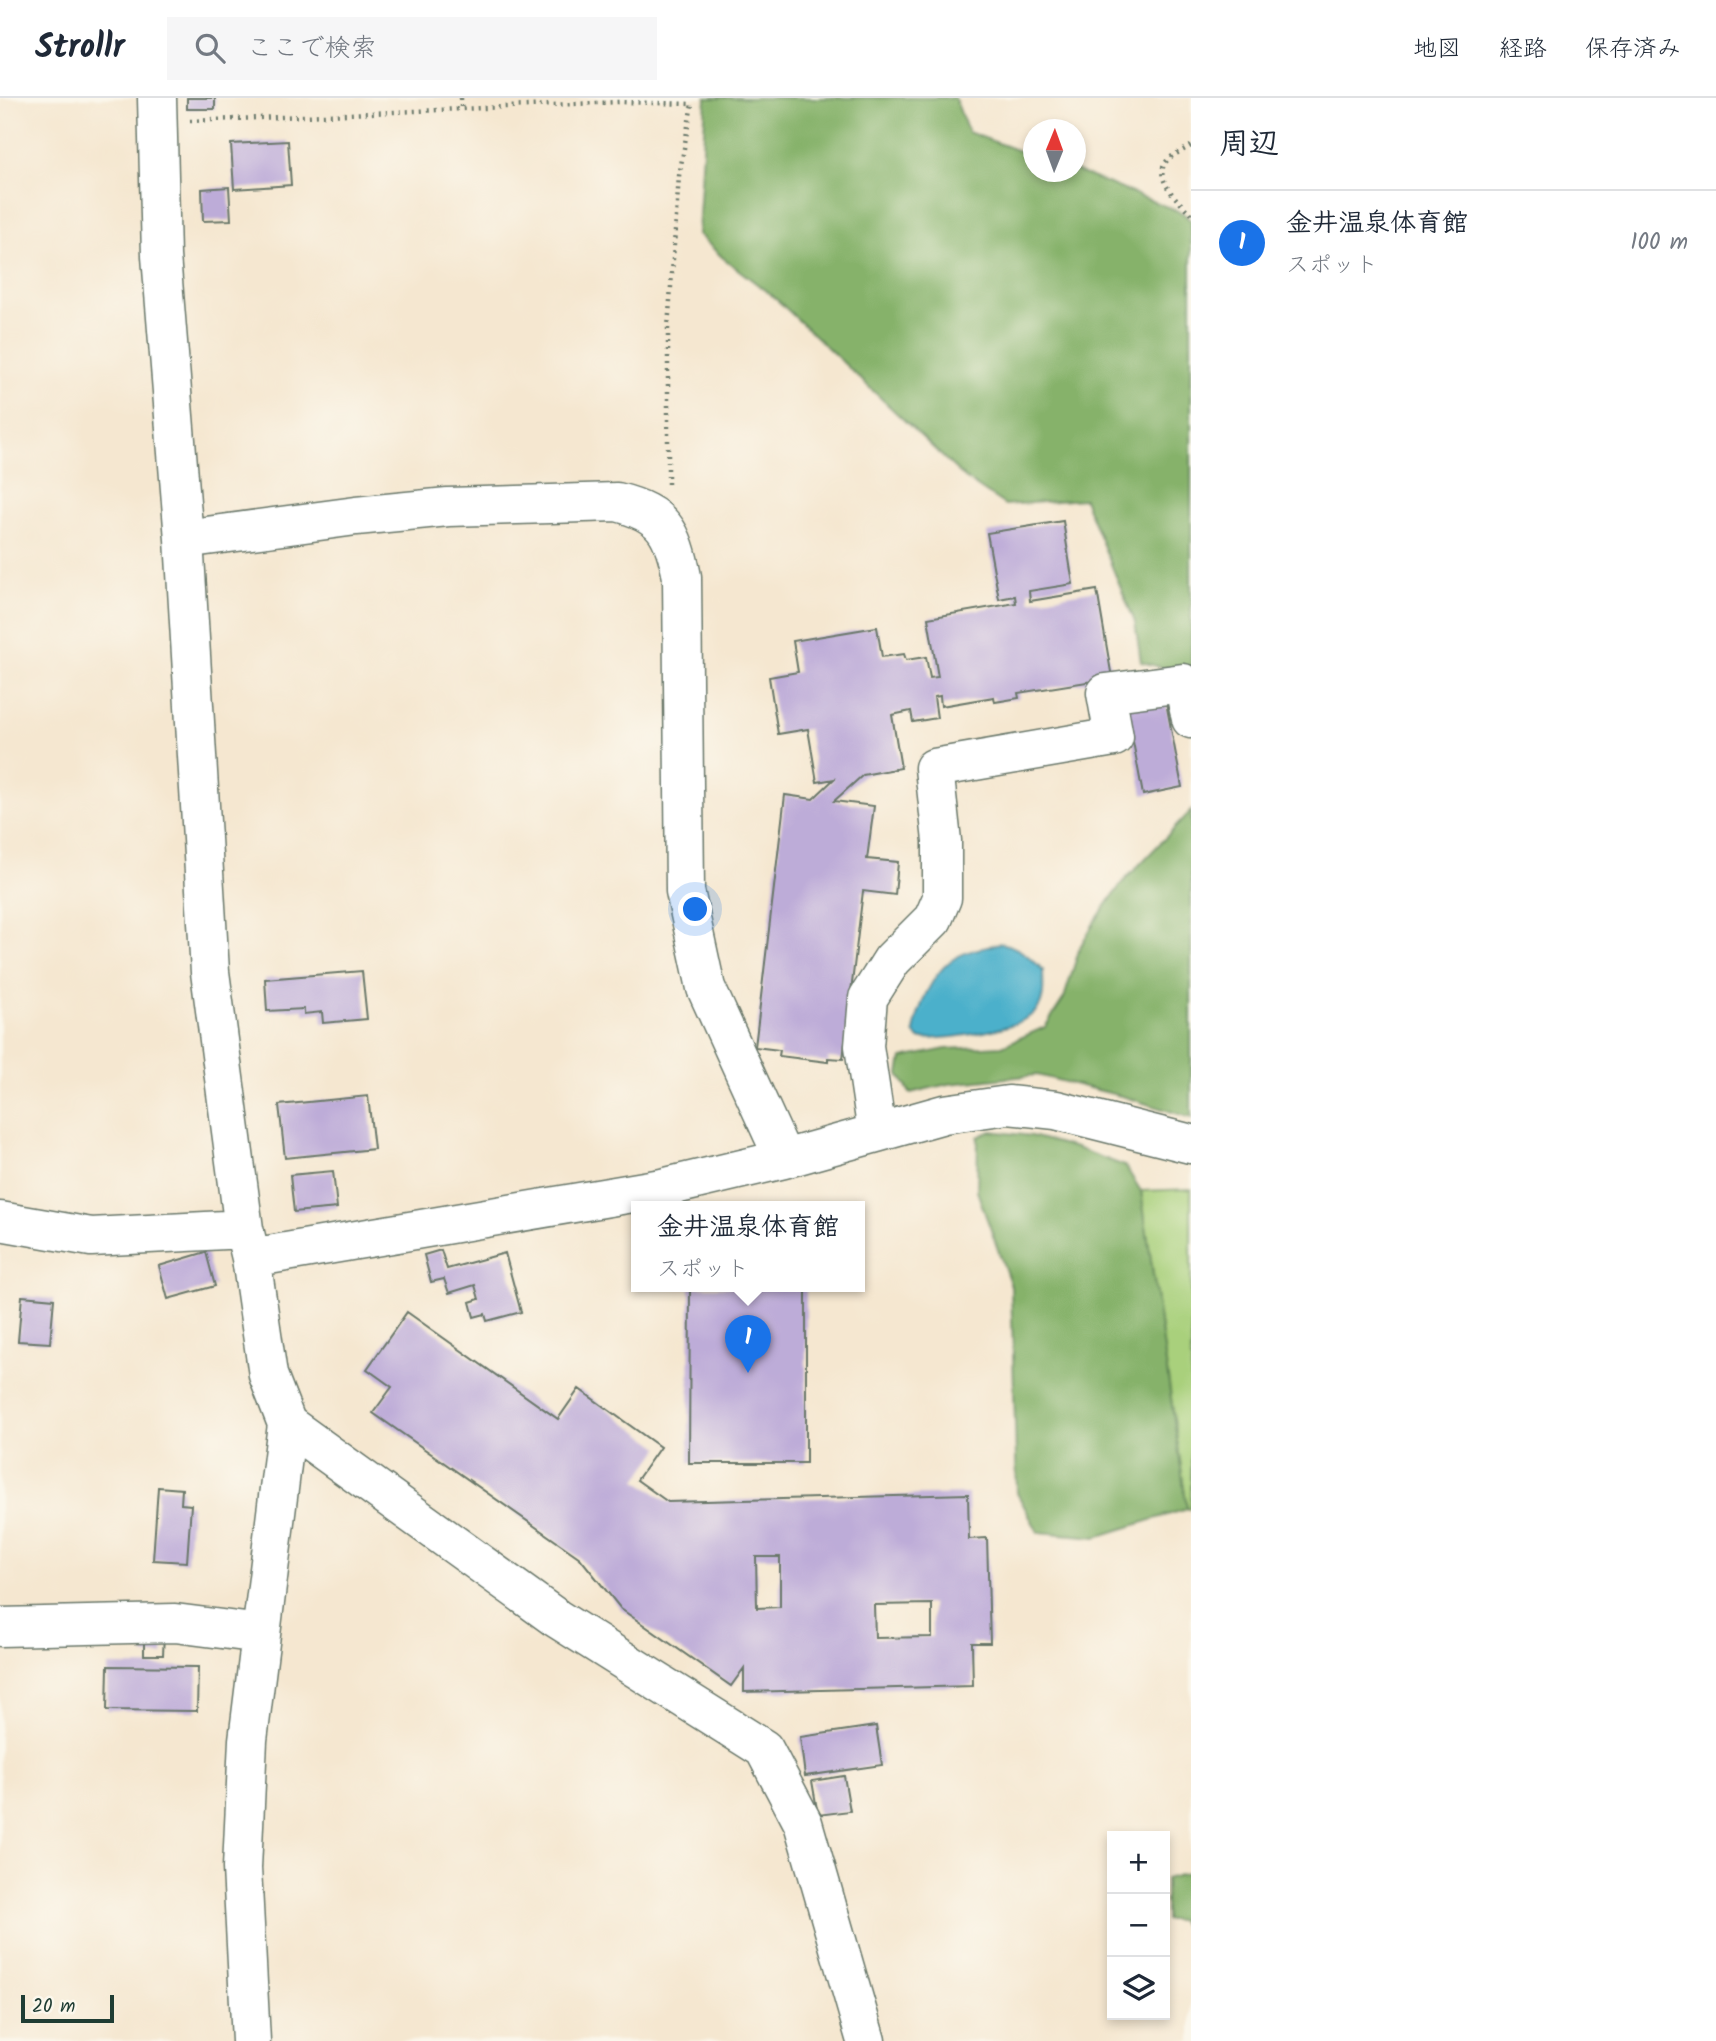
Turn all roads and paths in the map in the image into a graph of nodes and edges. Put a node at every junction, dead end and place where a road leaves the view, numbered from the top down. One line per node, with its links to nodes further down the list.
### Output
1 (461, 98): 2 (path)
2 (461, 109): 3 (path); 6 (path)
3 (158, 111): 7 (street)
4 (1191, 146): 5 (path)
5 (1191, 214)
6 (663, 525): 7 (street); 11 (street)
7 (184, 538): 13 (street)
8 (1191, 719): 9 (street)
9 (877, 1133): 10 (street); 11 (street)
10 (1191, 1144)
11 (784, 1159): 13 (street)
12 (0, 1221): 13 (street)
13 (248, 1243): 14 (street)
14 (287, 1424): 16 (street); 18 (street)
15 (0, 1627): 16 (street)
16 (261, 1634): 17 (street)
17 (251, 2041)
18 (866, 2041)

